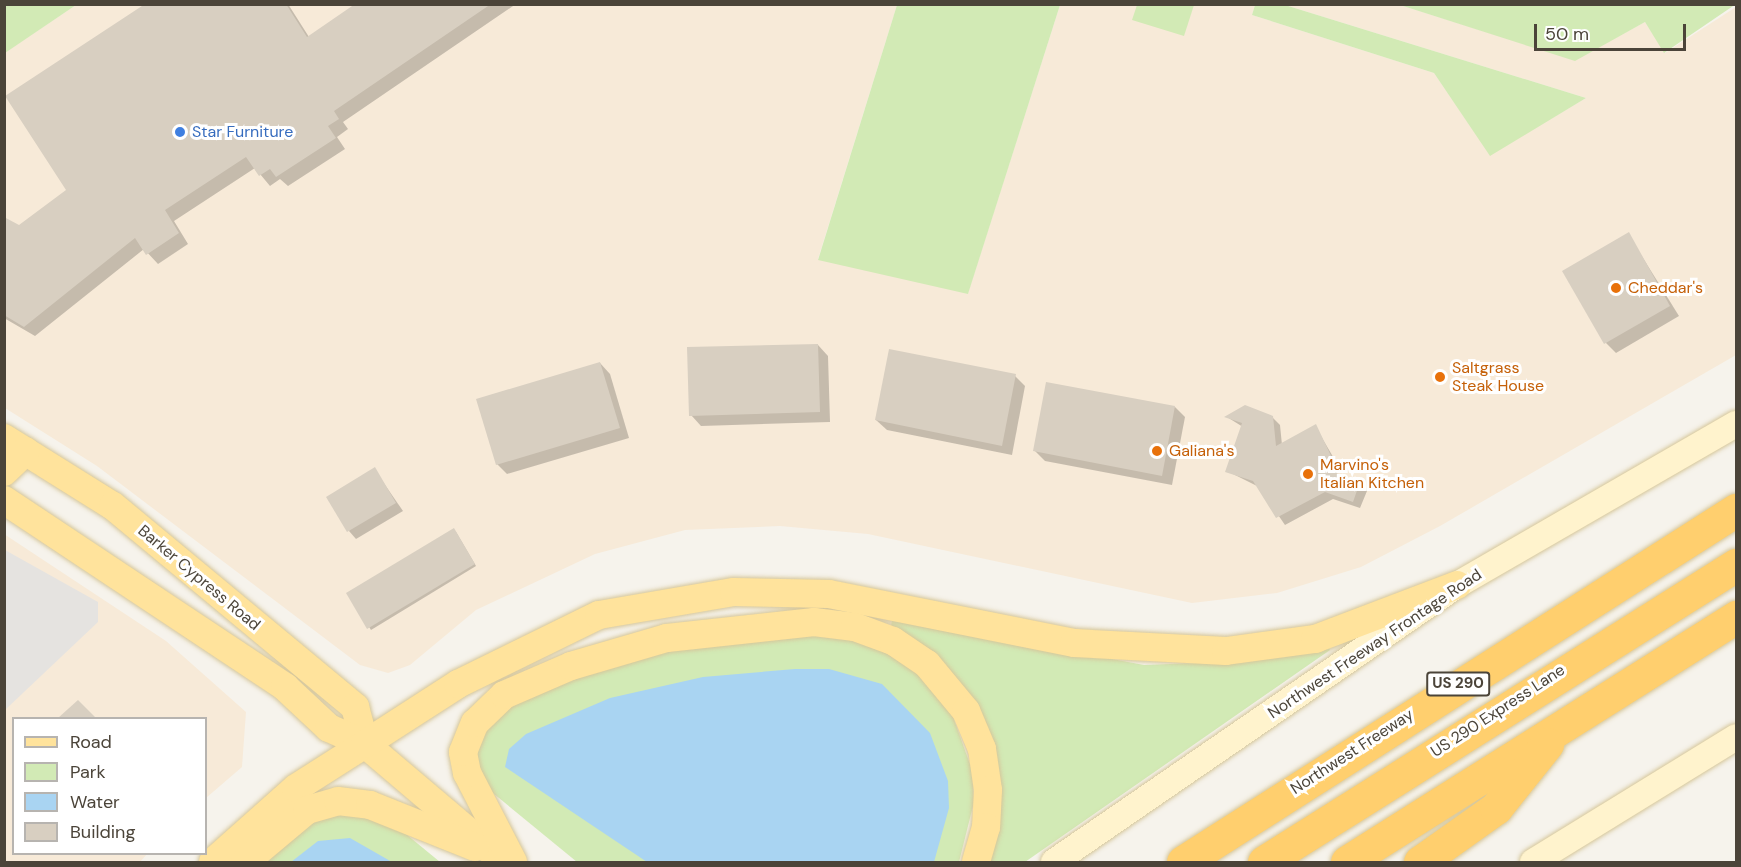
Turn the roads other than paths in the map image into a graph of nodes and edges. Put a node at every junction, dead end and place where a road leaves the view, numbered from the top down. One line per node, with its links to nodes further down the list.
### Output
1 (1737, 424): 7 (main road, Northwest Freeway Frontage Road)
2 (15, 444): 3 (main road); 11 (main road, Barker Cypress Road)
3 (4, 472)
4 (4, 500): 11 (main road, Barker Cypress Road)
5 (1737, 510): 17 (highway, Northwest Freeway / US 290)
6 (1737, 565): 18 (highway, US 290 Express Lane)
7 (1457, 585): 11 (main road); 16 (main road, Northwest Freeway Frontage Road)
8 (1737, 617): 9 (highway)
9 (1565, 723): 19 (highway); 20 (highway)
10 (1737, 737): 21 (main road)
11 (365, 744): 12 (main road, Barker Cypress Road); 13 (main road)
12 (505, 860): 14 (main road); 15 (main road)
13 (213, 862)
14 (246, 862)
15 (976, 862)
16 (1054, 862)
17 (1182, 862)
18 (1264, 862)
19 (1347, 862)
20 (1420, 862)
21 (1533, 862)

